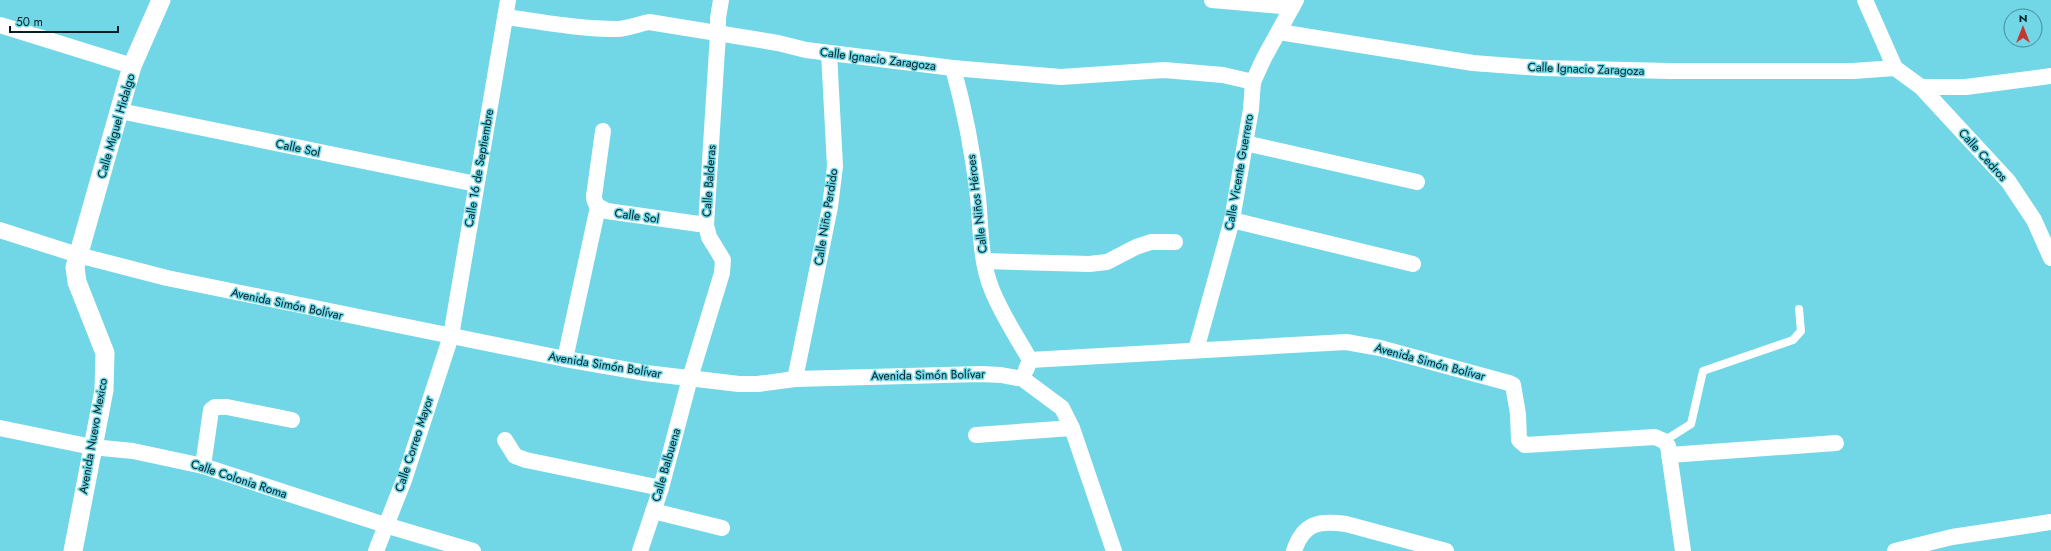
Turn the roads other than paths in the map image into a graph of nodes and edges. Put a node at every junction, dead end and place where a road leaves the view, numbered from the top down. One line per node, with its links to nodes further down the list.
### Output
1 (161, 0): 12 (street, Calle Miguel Hidalgo)
2 (508, 0): 7 (street, Calle 16 de Septiembre)
3 (721, 0): 10 (street, Calle Balderas)
4 (1212, 0): 6 (street)
5 (1865, 0): 14 (street)
6 (1294, 3): 9 (street, Calle Vicente Guerrero)
7 (506, 17): 10 (street, Calle Ignacio Zaragoza); 22 (street, Calle 16 de Septiembre)
8 (0, 25): 12 (street)
9 (1278, 32): 14 (street, Calle Ignacio Zaragoza); 16 (street, Calle Vicente Guerrero)
10 (718, 34): 11 (street, Calle Ignacio Zaragoza); 25 (street, Calle Balderas)
11 (829, 53): 13 (street, Calle Ignacio Zaragoza); 38 (street, Calle Niño Perdido)
12 (132, 66): 18 (street, Calle Miguel Hidalgo)
13 (953, 68): 16 (street, Calle Ignacio Zaragoza); 30 (street, Calle Niños Héroes)
14 (1895, 68): 17 (street, Calle Cedros)
15 (2051, 76): 17 (street)
16 (1253, 82): 20 (street, Calle Vicente Guerrero)
17 (1921, 88): 29 (street, Calle Cedros)
18 (120, 111): 22 (street, Calle Sol); 28 (street, Calle Miguel Hidalgo)
19 (603, 131): 23 (street, Calle Sol)
20 (1246, 143): 21 (street); 24 (street, Calle Vicente Guerrero)
21 (1417, 182)
22 (476, 184): 33 (street, Calle 16 de Septiembre)
23 (598, 207): 25 (street, Calle Sol); 35 (street)
24 (1232, 220): 31 (street); 34 (street, Calle Vicente Guerrero)
25 (706, 225): 37 (street, Calle Balderas)
26 (0, 230): 28 (street, Avenida Simón Bolívar)
27 (1175, 242): 30 (street)
28 (78, 255): 33 (street, Avenida Simón Bolívar); 46 (street, Avenida Nuevo Mexico)
29 (2051, 258)
30 (984, 261): 36 (street, Calle Niños Héroes)
31 (1413, 264)
32 (1799, 309): 47 (lane)
33 (450, 336): 35 (street, Avenida Simón Bolívar); 52 (street, Calle Correo Mayor)
34 (1196, 350): 36 (street, Avenida Simón Bolívar); 47 (street, Avenida Simón Bolívar)
35 (565, 359): 37 (street, Avenida Simón Bolívar)
36 (1030, 360): 39 (street)
37 (690, 378): 38 (street, Avenida Simón Bolívar); 49 (street, Calle Balbuena)
38 (795, 379): 39 (street, Avenida Simón Bolívar)
39 (1023, 379): 42 (street, Avenida Simón Bolívar)
40 (292, 420): 48 (street)
41 (0, 428): 46 (street, Calle Colonia Roma)
42 (1072, 428): 43 (street); 58 (street, Avenida Simón Bolívar)
43 (976, 435)
44 (505, 440): 49 (street)
45 (1836, 443): 47 (street, Avenida Simón Bolívar)
46 (92, 447): 48 (street, Calle Colonia Roma); 54 (street, Avenida Nuevo Mexico)
47 (1666, 448): 61 (street)
48 (203, 466): 52 (street, Calle Colonia Roma)
49 (661, 488): 50 (street, Calle Balbuena)
50 (653, 511): 53 (street); 57 (street, Calle Balbuena)
51 (2051, 522): 62 (street)
52 (385, 525): 55 (street, Calle Correo Mayor); 56 (street, Calle Colonia Roma)
53 (722, 528)
54 (72, 551)
55 (376, 551)
56 (472, 551)
57 (640, 551)
58 (1114, 551)
59 (1294, 551): 60 (street)
60 (1446, 551)
61 (1683, 551)
62 (1895, 551)

